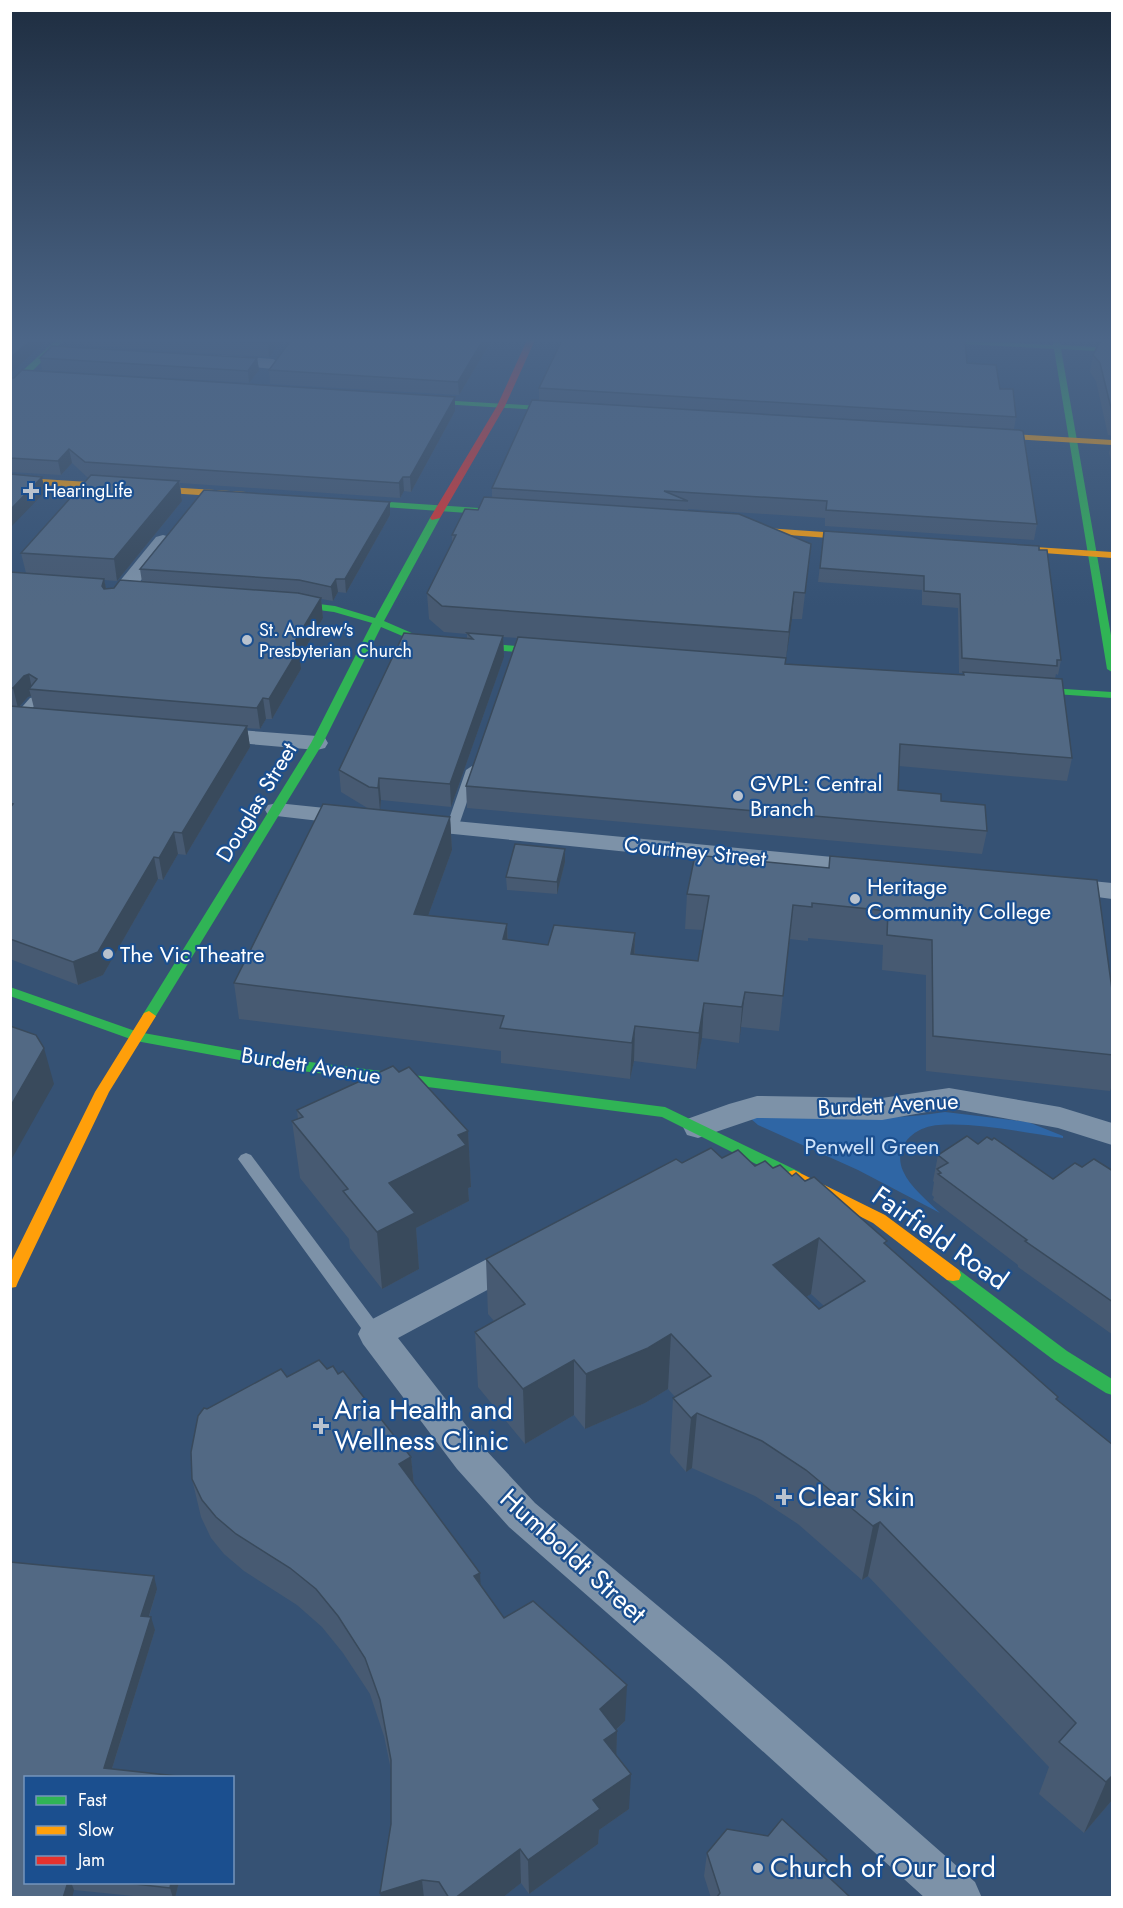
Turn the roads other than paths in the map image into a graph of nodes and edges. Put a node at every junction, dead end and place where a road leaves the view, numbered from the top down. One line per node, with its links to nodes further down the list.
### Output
1 (487, 429): 10 (main road, Douglas Street)
2 (1072, 429): 4 (main road)
3 (962, 434): 4 (main road)
4 (1074, 441): 5 (main road); 17 (main road)
5 (1113, 443)
6 (10, 480): 7 (main road)
7 (202, 492): 8 (main road); 11 (street)
8 (262, 496)
9 (333, 501): 10 (main road)
10 (441, 508): 12 (main road); 21 (main road, Douglas Street)
11 (188, 509)
12 (525, 514)
13 (174, 527): 19 (street)
14 (721, 528): 15 (main road)
15 (883, 539)
16 (988, 547): 17 (main road)
17 (1093, 553): 18 (main road); 23 (main road)
18 (1113, 555)
19 (120, 592)
20 (265, 601): 21 (main road)
21 (378, 622): 22 (main road); 29 (main road, Douglas Street)
22 (574, 654)
23 (1113, 669)
24 (1008, 688): 25 (main road)
25 (1113, 695)
26 (37, 710): 27 (street)
27 (14, 717)
28 (190, 733): 29 (street)
29 (317, 743): 31 (main road, Douglas Street)
30 (475, 760): 32 (lane)
31 (278, 810): 32 (street, Courtney Street); 37 (main road, Douglas Street)
32 (452, 828): 33 (street, Courtney Street)
33 (892, 870)
34 (1043, 884): 35 (street)
35 (1113, 891)
36 (10, 991): 37 (main road)
37 (136, 1036): 38 (main road, Burdett Avenue); 45 (main road, Douglas Street)
38 (665, 1112): 39 (main road, Fairfield Road)
39 (698, 1127): 40 (street, Burdett Avenue); 41 (main road, Fairfield Road)
40 (1113, 1134)
41 (733, 1144): 43 (street); 47 (main road, Fairfield Road)
42 (246, 1159): 46 (lane, Humboldt Street)
43 (701, 1161)
44 (543, 1245): 46 (street)
45 (10, 1282)
46 (375, 1334): 48 (street, Humboldt Street)
47 (1113, 1388)
48 (960, 1898)

